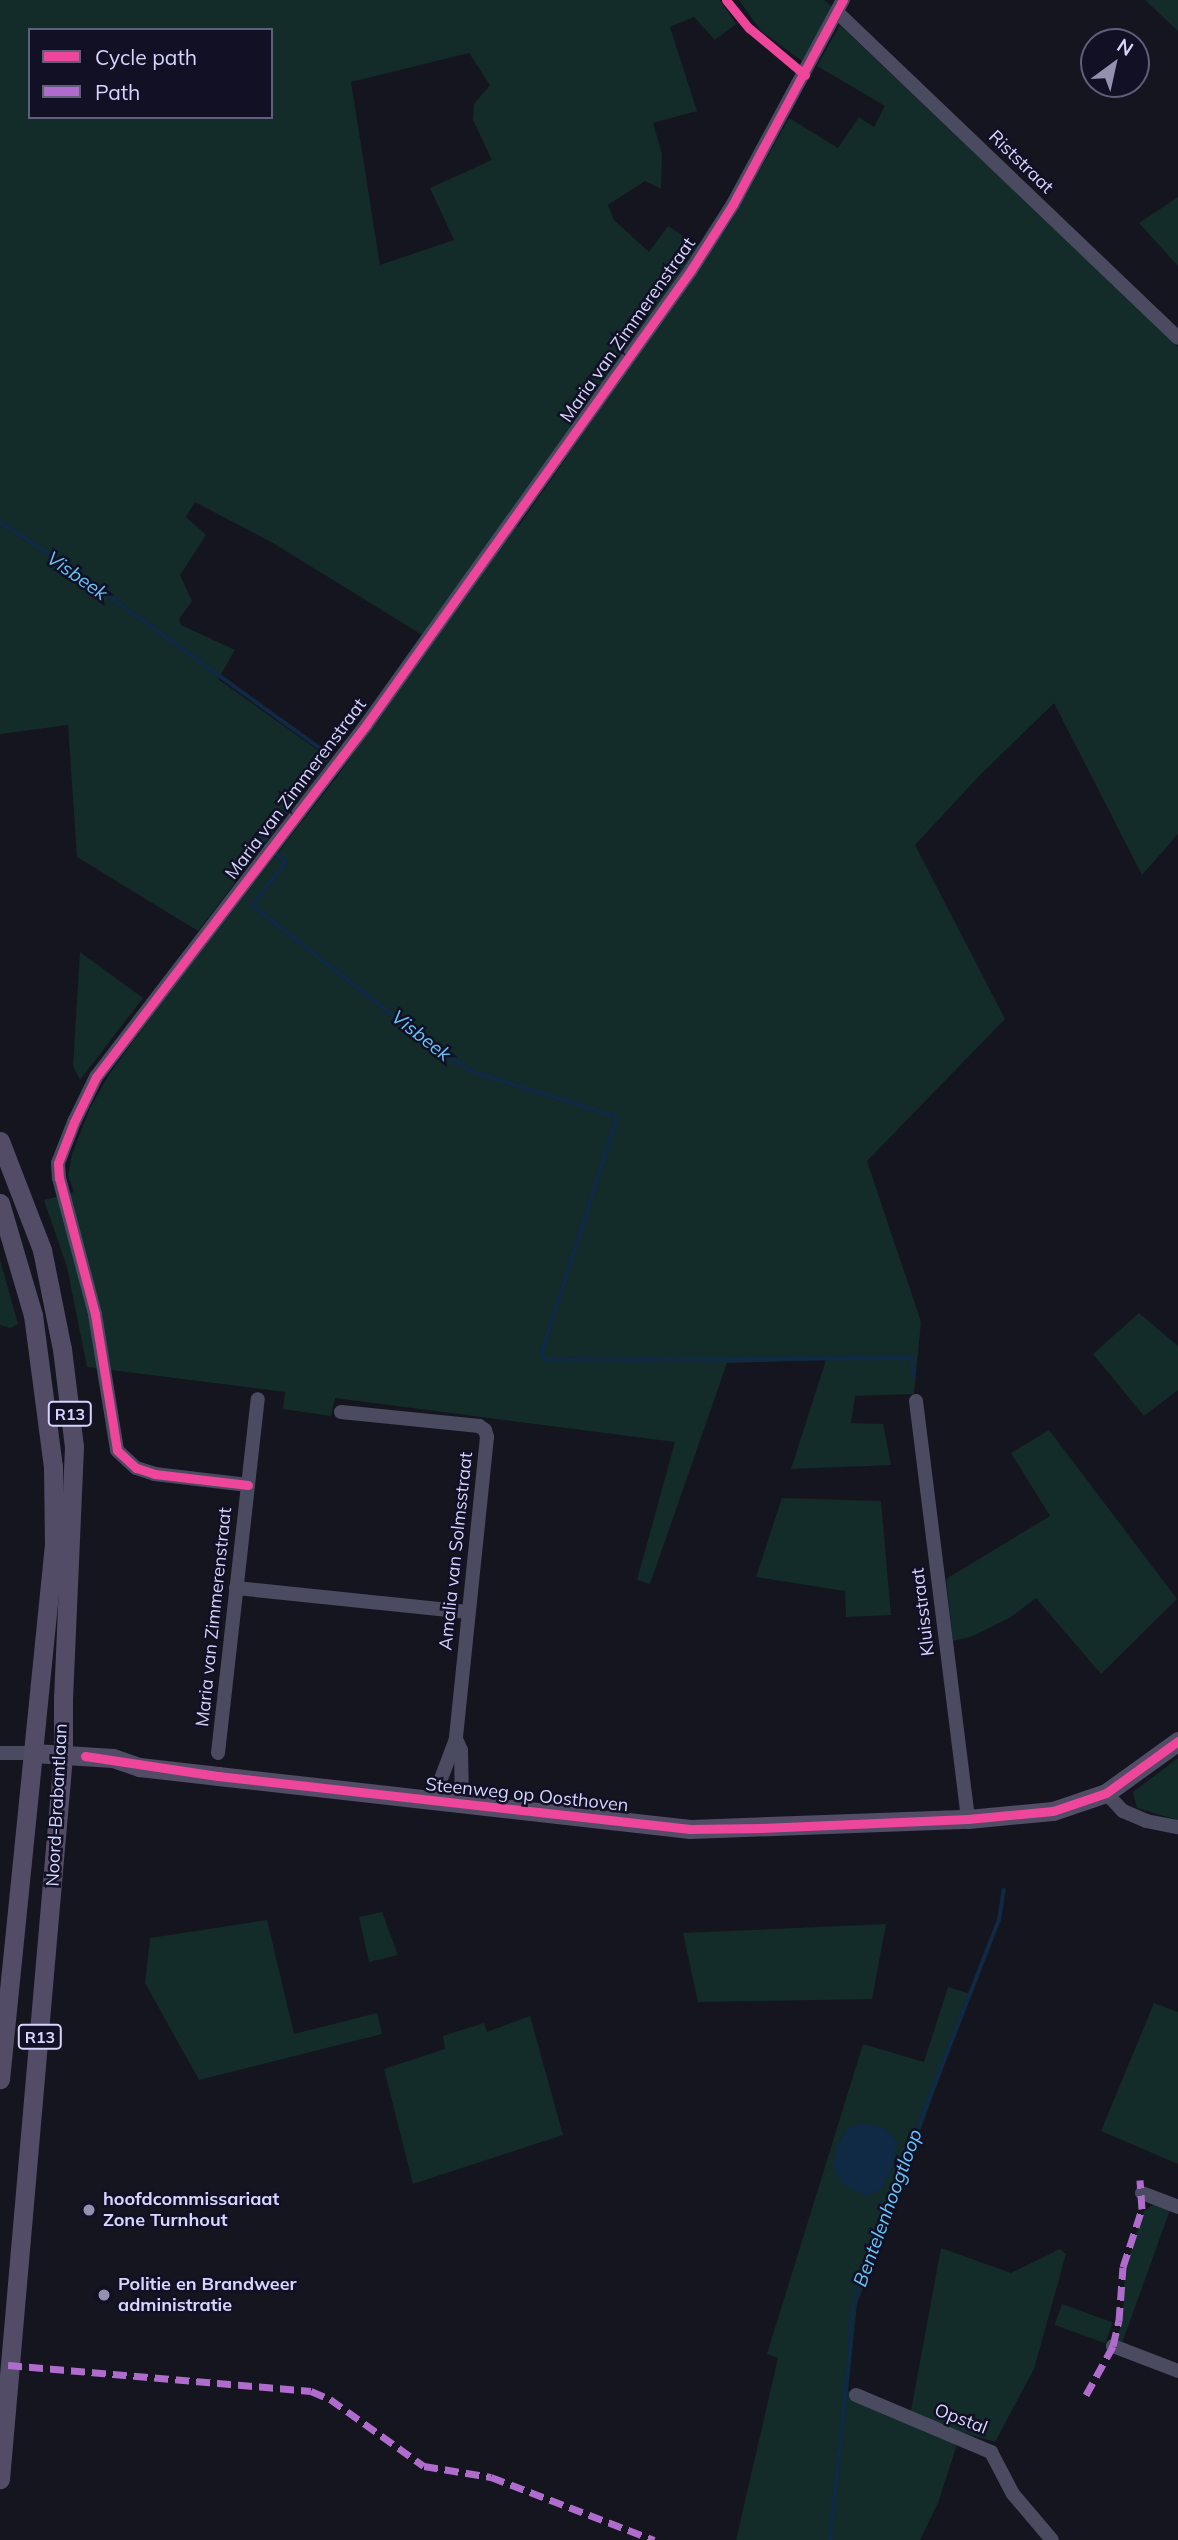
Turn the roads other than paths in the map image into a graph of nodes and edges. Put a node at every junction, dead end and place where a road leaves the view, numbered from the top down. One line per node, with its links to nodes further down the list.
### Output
1 (841, 7): 2 (street, Riststraat); 3 (street, Riststraat)
2 (805, 75): 9 (street, Maria van Zimmerenstraat)
3 (1178, 338)
4 (0, 1141): 17 (main road, Noord-Brabantlaan / R13)
5 (0, 1203): 15 (main road, Noord-Brabantlaan / R13)
6 (258, 1399): 9 (street, Maria van Zimmerenstraat)
7 (916, 1401): 21 (street, Kluisstraat)
8 (341, 1412): 11 (street, Amalia van Solmsstraat)
9 (248, 1485): 10 (street, Maria van Zimmerenstraat)
10 (236, 1588): 11 (street); 16 (street, Maria van Zimmerenstraat)
11 (468, 1612): 12 (street, Amalia van Solmsstraat)
12 (456, 1739): 19 (street, Amalia van Solmsstraat); 20 (street, Amalia van Solmsstraat)
13 (1178, 1741): 18 (main road, Steenweg op Oosthoven)
14 (0, 1753): 15 (street, Steenweg op Oosthoven)
15 (34, 1753): 17 (main road, Steenweg op Oosthoven); 23 (main road, Noord-Brabantlaan / R13)
16 (218, 1753)
17 (63, 1756): 19 (main road, Steenweg op Oosthoven); 29 (main road, Noord-Brabantlaan / R13)
18 (1106, 1793): 21 (main road, Steenweg op Oosthoven); 22 (street)
19 (433, 1800): 20 (main road, Steenweg op Oosthoven)
20 (462, 1803): 21 (main road, Steenweg op Oosthoven)
21 (968, 1819)
22 (1178, 1827)
23 (0, 2079)
24 (1142, 2193): 25 (street)
25 (1178, 2207)
26 (1113, 2346): 27 (street)
27 (1178, 2371)
28 (856, 2395): 30 (street, Opstal)
29 (0, 2479)
30 (1052, 2540)

